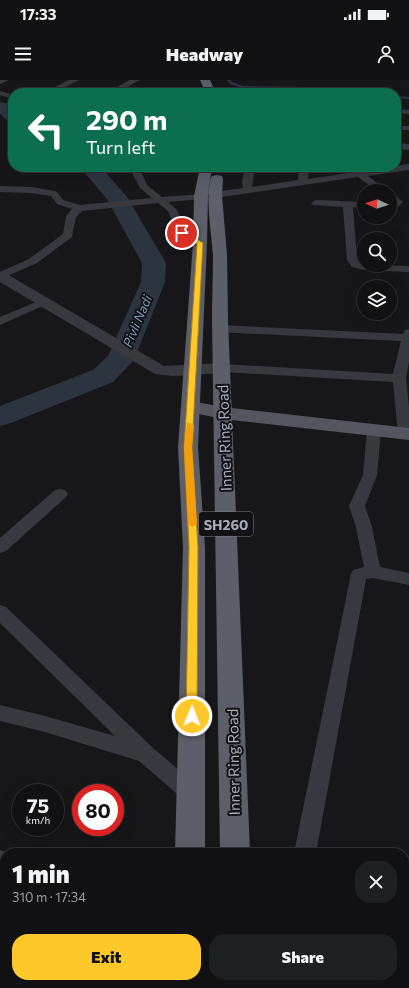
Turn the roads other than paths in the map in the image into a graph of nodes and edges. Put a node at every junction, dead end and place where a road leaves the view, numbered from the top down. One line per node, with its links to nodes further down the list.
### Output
1 (5, 80): 4 (street)
2 (75, 80): 5 (street)
3 (136, 80): 6 (street)
4 (0, 82)
5 (58, 88)
6 (120, 88)
7 (136, 172): 19 (street)
8 (206, 172): 18 (highway, Inner Ring Road / SH260)
9 (215, 172): 18 (highway, Inner Ring Road / SH260)
10 (249, 172): 17 (street)
11 (304, 172): 14 (street)
12 (365, 172): 13 (street)
13 (360, 174): 14 (street); 15 (street)
14 (303, 182): 17 (street)
15 (374, 184)
16 (0, 190): 23 (street)
17 (248, 190): 18 (street)
18 (208, 195): 19 (street); 24 (highway, Inner Ring Road / SH260); 29 (highway, Inner Ring Road / SH260)
19 (155, 200): 23 (street); 24 (street)
20 (316, 203): 21 (street)
21 (348, 204): 22 (street); 25 (street)
22 (357, 205)
23 (79, 208): 26 (street)
24 (200, 243): 33 (highway, Inner Ring Road / SH260)
25 (409, 269)
26 (0, 276): 27 (street)
27 (43, 302): 28 (street); 33 (street)
28 (0, 321)
29 (221, 329): 30 (street); 32 (highway, Inner Ring Road / SH260)
30 (408, 335): 31 (street)
31 (406, 360): 34 (street)
32 (222, 368): 33 (street); 34 (street); 36 (highway, Inner Ring Road / SH260)
33 (193, 369): 35 (highway, Inner Ring Road / SH260)
34 (398, 378): 38 (street)
35 (191, 407): 36 (main road); 46 (highway, Inner Ring Road / SH260)
36 (223, 413): 37 (main road); 48 (highway, Inner Ring Road / SH260)
37 (374, 430): 38 (main road); 41 (street)
38 (407, 434)
39 (60, 494): 40 (street)
40 (0, 547)
41 (373, 572): 42 (street); 49 (street)
42 (409, 579)
43 (0, 612): 45 (street)
44 (0, 713): 45 (street)
45 (147, 754): 46 (street)
46 (191, 793): 47 (highway, Inner Ring Road / SH260)
47 (190, 848)
48 (235, 848)
49 (305, 848)

